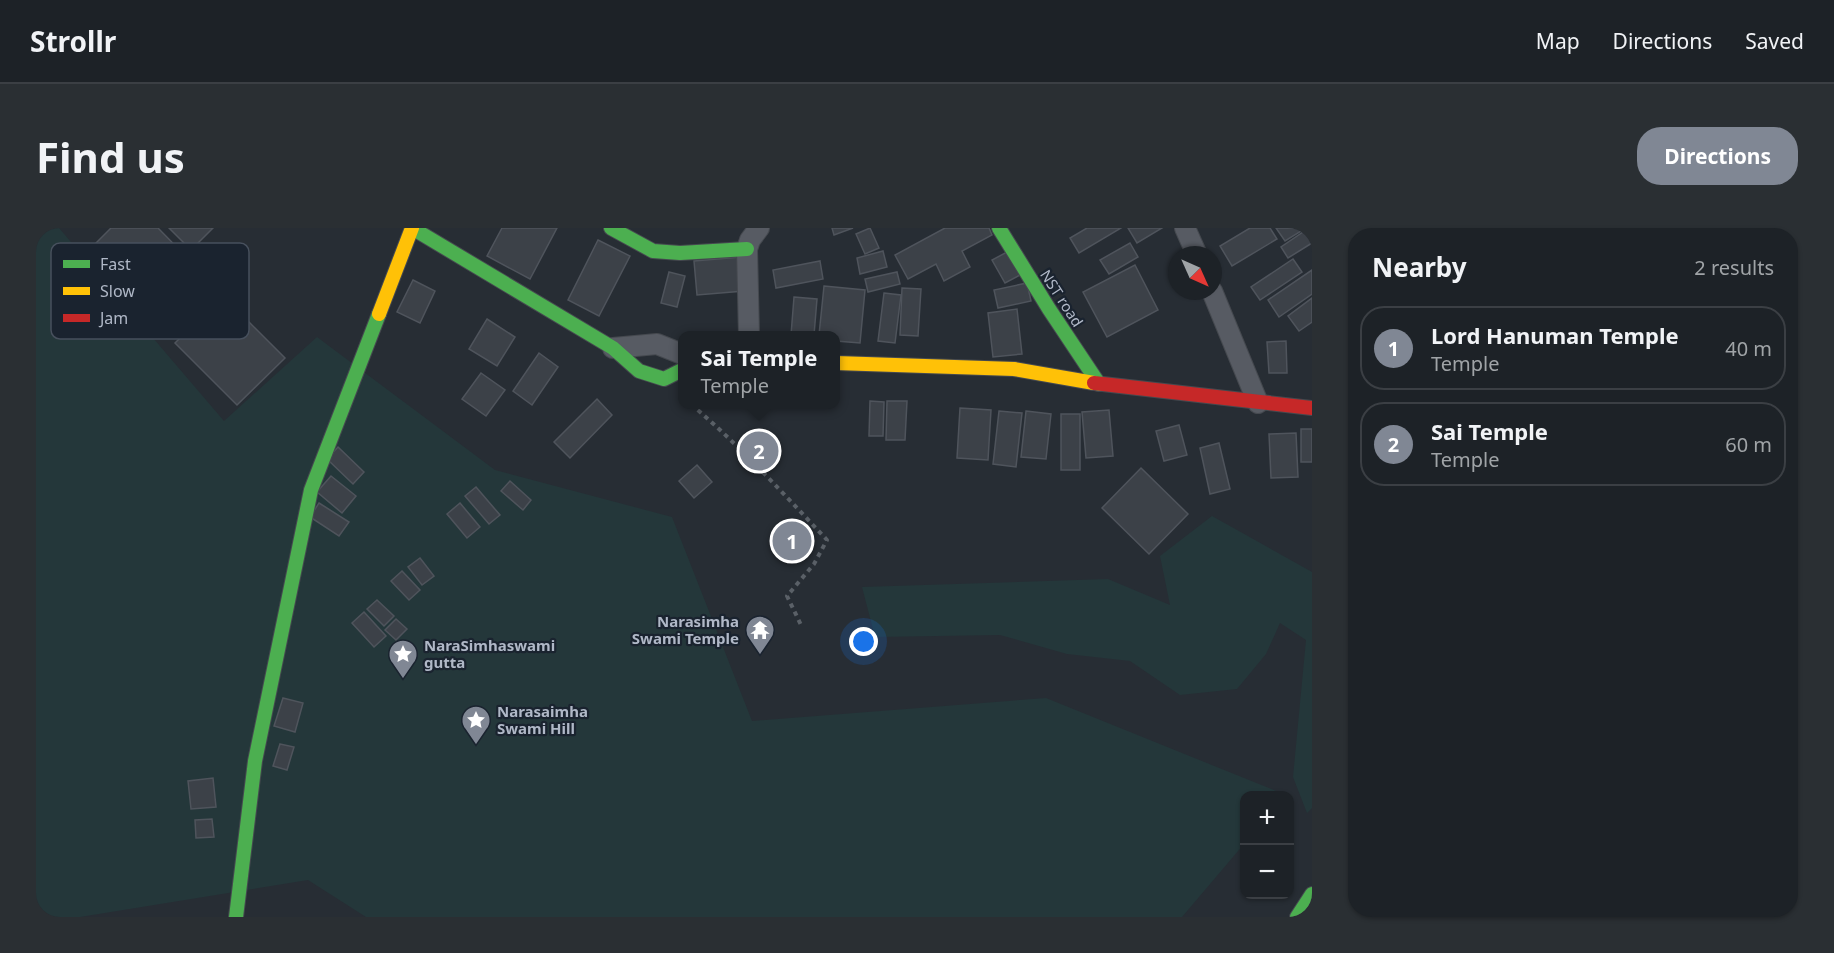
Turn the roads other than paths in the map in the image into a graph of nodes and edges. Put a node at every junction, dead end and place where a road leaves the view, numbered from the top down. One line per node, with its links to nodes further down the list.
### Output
1 (412, 228): 10 (street); 18 (street)
2 (611, 228): 7 (street)
3 (759, 228): 7 (street)
4 (999, 228): 14 (street, NST road)
5 (1185, 228): 6 (street)
6 (1193, 246)
7 (747, 249): 9 (street)
8 (1216, 300): 15 (street)
9 (749, 331)
10 (613, 348): 11 (street); 13 (street)
11 (678, 352)
12 (840, 363): 14 (street)
13 (678, 372)
14 (1099, 384): 15 (street)
15 (1258, 403): 16 (street)
16 (1312, 408)
17 (1312, 894): 19 (street)
18 (236, 917)
19 (1297, 917)

